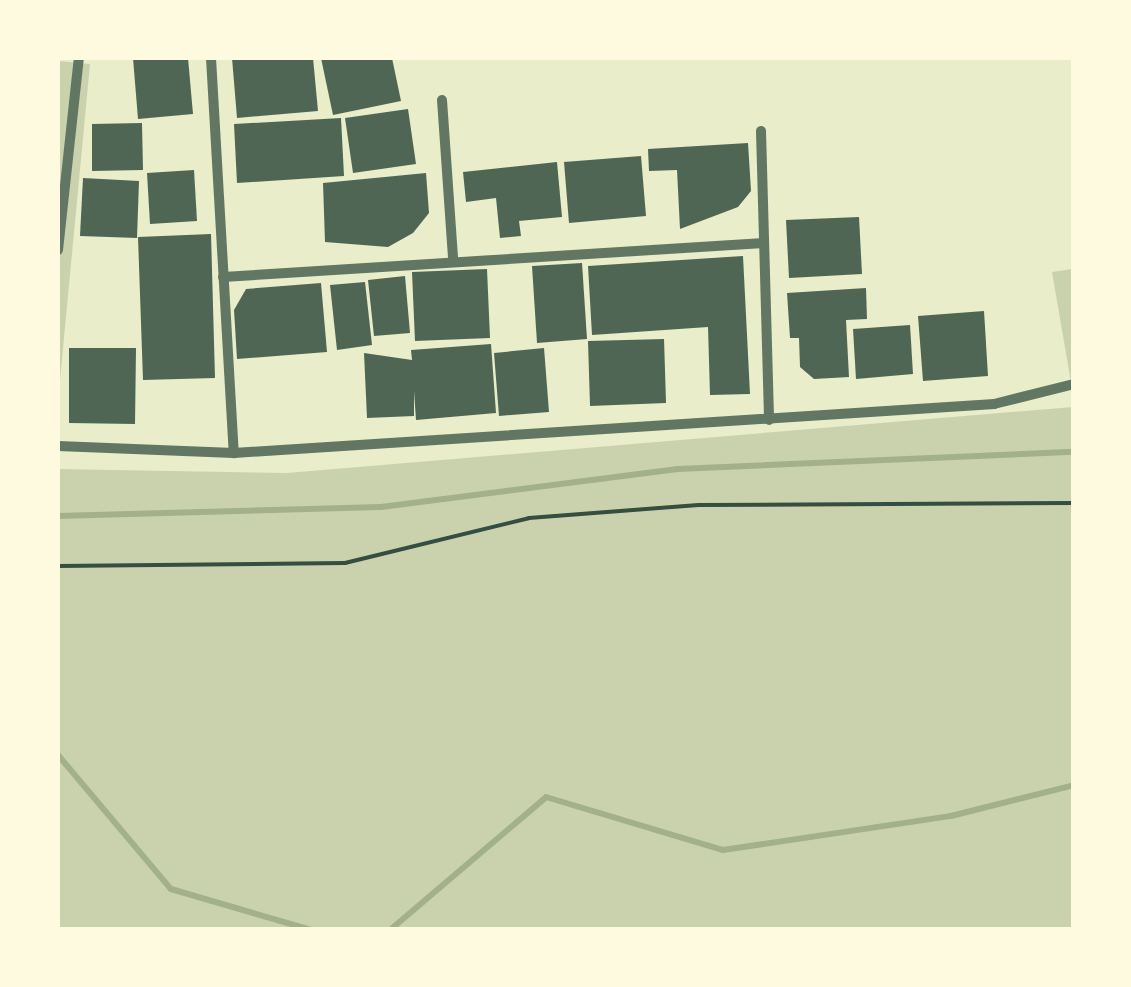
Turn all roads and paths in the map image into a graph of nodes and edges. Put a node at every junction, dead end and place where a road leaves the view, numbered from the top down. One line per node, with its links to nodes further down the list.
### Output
1 (79, 58): 6 (street)
2 (211, 58): 8 (street)
3 (442, 100): 7 (street)
4 (761, 131): 5 (street)
5 (764, 243): 7 (street); 10 (street)
6 (58, 250)
7 (453, 259): 8 (street)
8 (224, 277): 12 (street)
9 (1074, 384): 10 (street)
10 (768, 420): 12 (street)
11 (58, 446): 12 (street)
12 (234, 453)
13 (1074, 503): 14 (path)
14 (58, 566)

